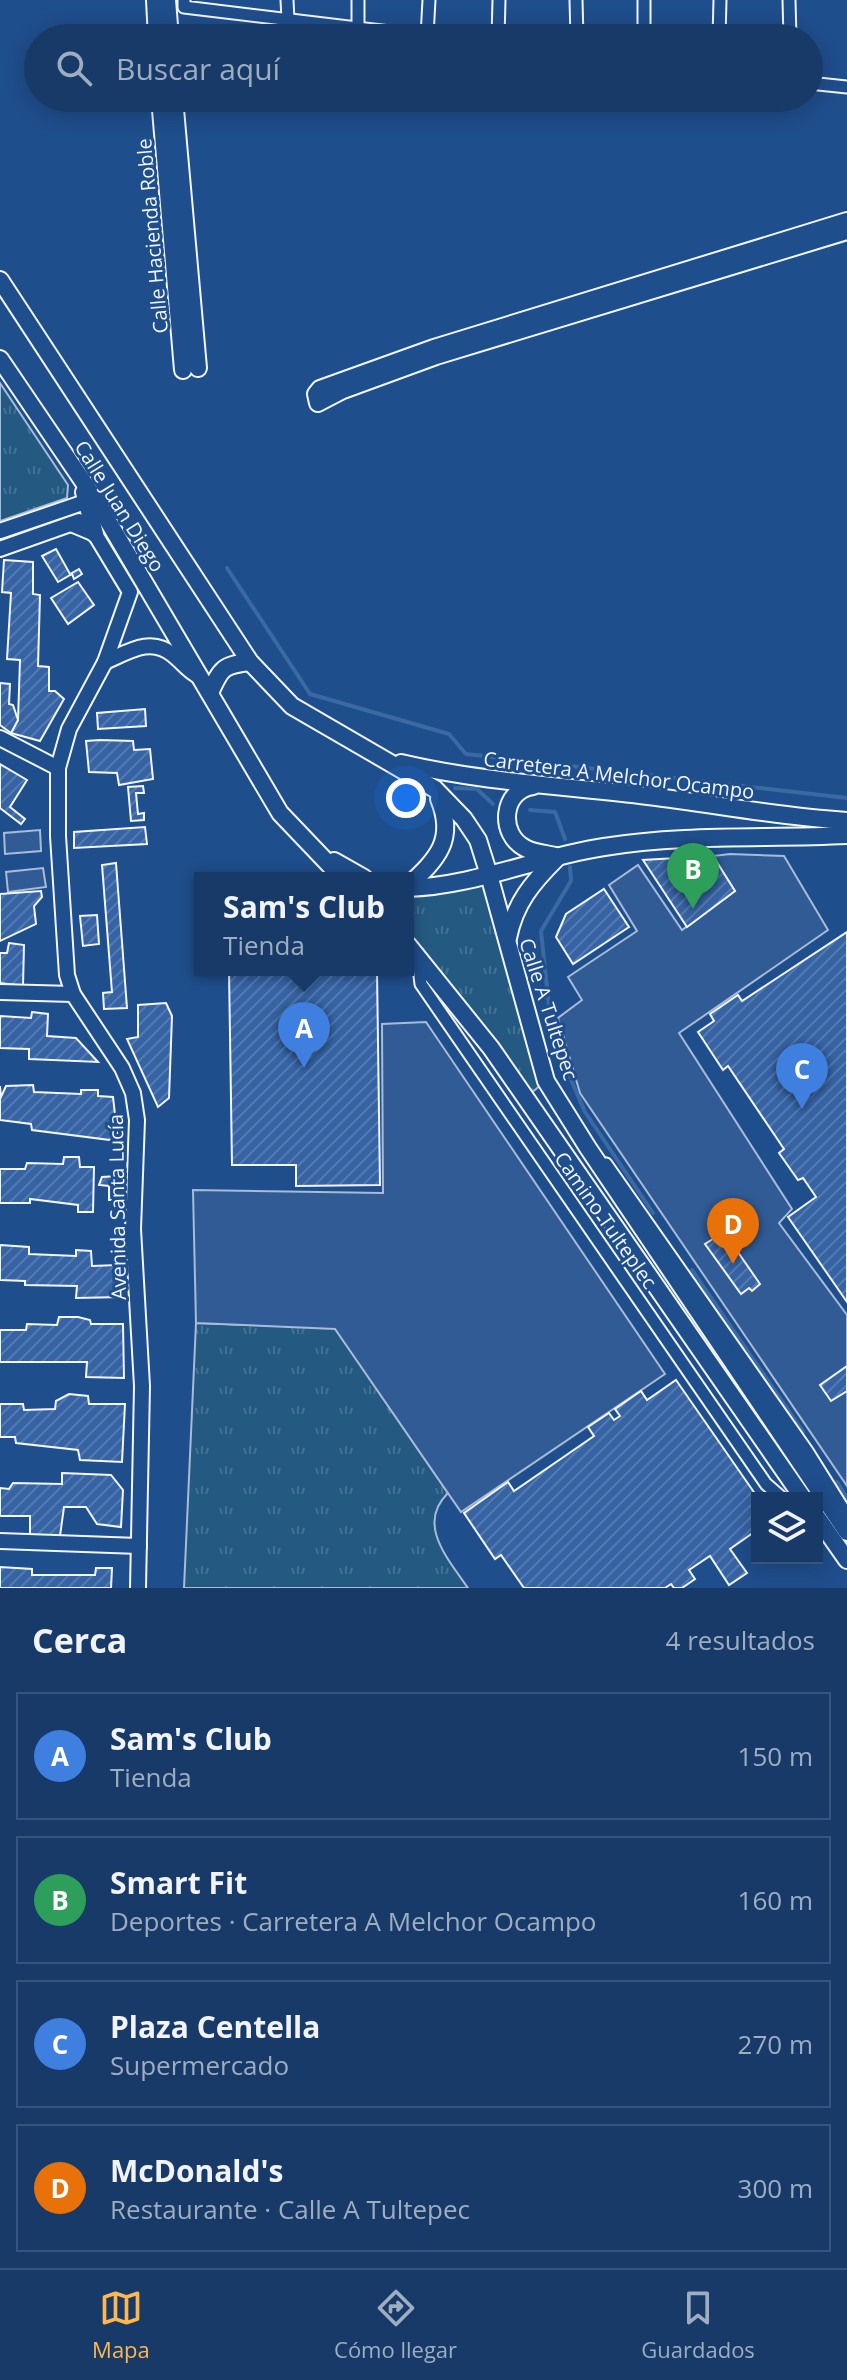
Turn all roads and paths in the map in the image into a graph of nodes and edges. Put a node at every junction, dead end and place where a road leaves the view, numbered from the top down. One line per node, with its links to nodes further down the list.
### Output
1 (155, 0): 13 (main road)
2 (167, 0): 14 (main road)
3 (287, 0): 12 (street)
4 (358, 0): 16 (street)
5 (429, 0): 17 (street)
6 (499, 0): 18 (street)
7 (576, 0): 19 (street)
8 (644, 0): 20 (street)
9 (720, 0): 21 (street)
10 (789, 0): 22 (street)
11 (184, 3): 12 (street)
12 (288, 20): 15 (street)
13 (156, 24)
14 (169, 24)
15 (323, 24)
16 (358, 24)
17 (428, 24)
18 (498, 24)
19 (577, 24)
20 (644, 24)
21 (719, 24)
22 (790, 24)
23 (823, 84): 24 (street)
24 (847, 87)
25 (162, 112): 26 (main road, Calle Hacienda Roble)
26 (175, 112)
27 (847, 221): 28 (main road)
28 (847, 231)
29 (0, 280): 35 (main road, Calle Juan Diego)
30 (0, 359): 31 (main road, Calle Juan Diego)
31 (88, 512): 32 (street); 33 (main road, Calle Juan Diego); 34 (street); 38 (main road, Calle Juan Diego)
32 (0, 531)
33 (95, 534): 36 (street, Avenida Santa Lucía)
34 (0, 549)
35 (179, 550): 37 (main road, Calle A Tultepec)
36 (105, 662): 38 (street); 41 (street, Avenida Santa Lucía)
37 (250, 662): 38 (main road); 40 (main road, Calle A Tultepec)
38 (206, 685): 46 (main road)
39 (0, 738): 41 (street)
40 (388, 760): 42 (main road, Carretera A Melchor Ocampo); 43 (main road, Calle A Tultepec)
41 (58, 768): 57 (street, Avenida Santa Lucía)
42 (547, 785): 44 (main road, Carretera A Melchor Ocampo); 47 (main road)
43 (435, 789): 50 (main road, Calle A Tultepec); 51 (main road)
44 (847, 821)
45 (847, 835): 47 (main road)
46 (315, 850): 48 (main road); 49 (main road)
47 (558, 857): 50 (main road); 53 (main road)
48 (336, 872)
49 (354, 872)
50 (489, 875): 52 (main road); 53 (main road, Calle A Tultepec)
51 (414, 881)
52 (414, 887)
53 (507, 944): 58 (main road, Calle A Tultepec)
54 (414, 951): 60 (main road)
55 (414, 954): 59 (street, Camino Tulteplec)
56 (0, 992): 57 (street)
57 (73, 994): 65 (street, Avenida Santa Lucía)
58 (581, 1138): 61 (street); 63 (main road, Calle A Tultepec)
59 (775, 1492)
60 (799, 1492)
61 (847, 1515)
62 (823, 1526): 66 (main road)
63 (847, 1532)
64 (0, 1541): 65 (street)
65 (139, 1546): 67 (street, Avenida Santa Lucía)
66 (847, 1560)
67 (138, 1588)

